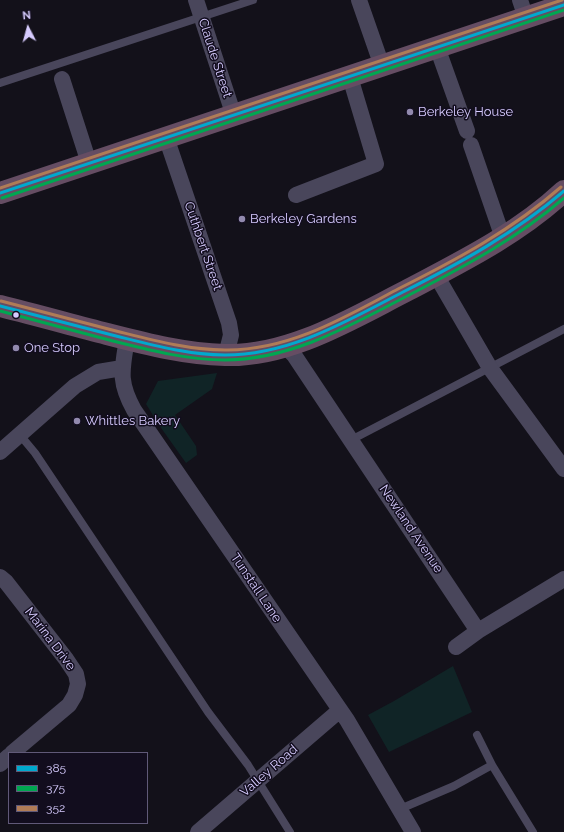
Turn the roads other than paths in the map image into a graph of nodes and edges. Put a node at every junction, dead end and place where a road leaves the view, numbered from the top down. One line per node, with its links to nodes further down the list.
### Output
1 (196, 0): 6 (street, Claude Street)
2 (254, 0): 6 (lane)
3 (359, 0): 8 (street)
4 (564, 5): 5 (highway)
5 (523, 9): 7 (highway)
6 (202, 17): 11 (lane); 12 (street, Claude Street)
7 (437, 47): 8 (highway); 18 (street)
8 (382, 66): 9 (highway)
9 (350, 76): 12 (highway); 17 (street)
10 (62, 78): 14 (street)
11 (0, 83)
12 (234, 116): 13 (highway)
13 (166, 137): 14 (highway); 24 (street, Cuthbert Street)
14 (89, 163): 16 (highway)
15 (564, 191): 18 (highway)
16 (0, 193)
17 (296, 195)
18 (503, 238): 19 (highway)
19 (436, 275): 23 (highway); 26 (street)
20 (0, 306): 22 (highway)
21 (564, 329): 26 (lane)
22 (127, 339): 24 (highway); 25 (street, Tunstall Lane)
23 (285, 346): 24 (highway); 28 (street, Newland Avenue)
24 (226, 355)
25 (122, 368): 27 (street); 35 (street, Tunstall Lane)
26 (490, 368): 28 (lane); 30 (street)
27 (20, 435): 29 (street); 41 (lane)
28 (351, 440): 33 (street, Newland Avenue)
29 (0, 452)
30 (564, 470)
31 (0, 577): 37 (street, Marina Drive)
32 (564, 579): 33 (street)
33 (478, 631): 34 (street)
34 (456, 647)
35 (340, 710): 41 (street, Valley Road); 42 (street, Tunstall Lane)
36 (477, 735): 40 (lane)
37 (13, 752)
38 (8, 757): 39 (street)
39 (0, 764)
40 (492, 765): 42 (lane); 46 (lane)
41 (258, 780): 44 (street, Valley Road); 45 (lane)
42 (400, 809): 43 (street, Tunstall Lane)
43 (408, 830)
44 (198, 832)
45 (290, 832)
46 (533, 832)

